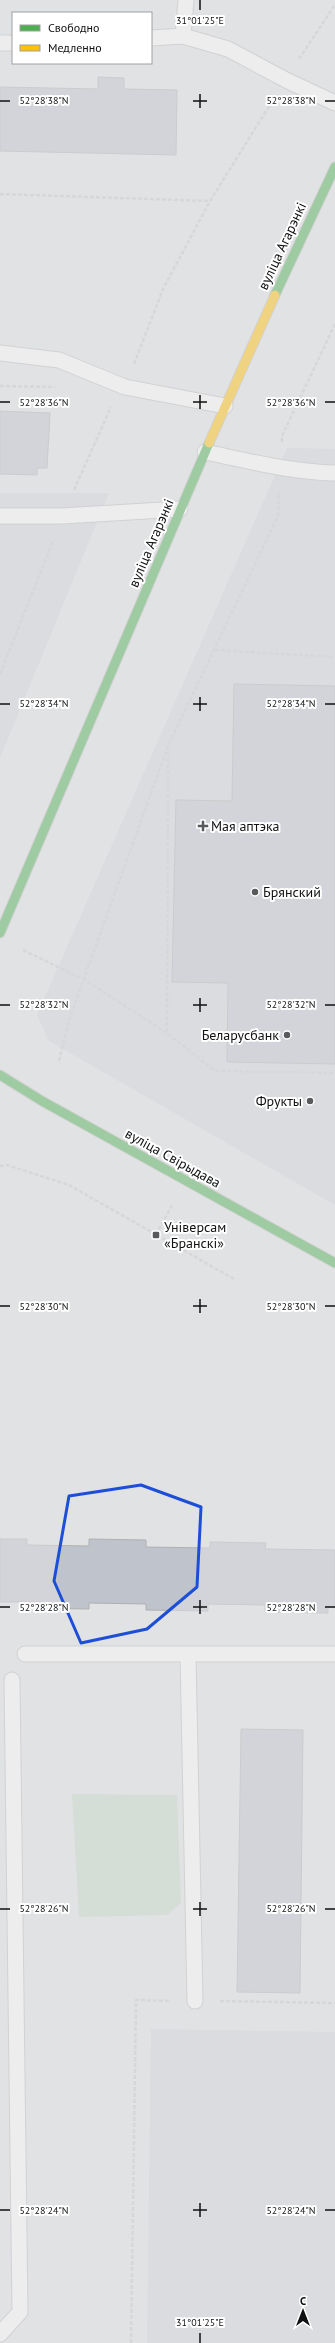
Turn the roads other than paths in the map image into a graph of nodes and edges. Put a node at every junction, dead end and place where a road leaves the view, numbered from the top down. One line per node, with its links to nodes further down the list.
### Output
1 (186, 0): 2 (lane)
2 (183, 36): 3 (lane); 6 (lane)
3 (152, 38)
4 (0, 43): 5 (lane)
5 (12, 43)
6 (335, 103)
7 (335, 167): 9 (street, вуліца Агарэнкі)
8 (0, 353): 9 (lane)
9 (225, 406): 10 (street, вуліца Агарэнкі)
10 (206, 452): 11 (lane); 12 (street, вуліца Агарэнкі)
11 (335, 473)
12 (180, 509): 13 (lane); 14 (street, вуліца Агарэнкі)
13 (0, 516)
14 (0, 933)
15 (0, 1075): 16 (street, вуліца Свірыдава)
16 (335, 1263)
17 (25, 1654): 19 (lane)
18 (335, 1654): 19 (lane)
19 (188, 1655): 21 (lane)
20 (12, 1680): 22 (lane)
21 (195, 2001)
22 (0, 2334)

